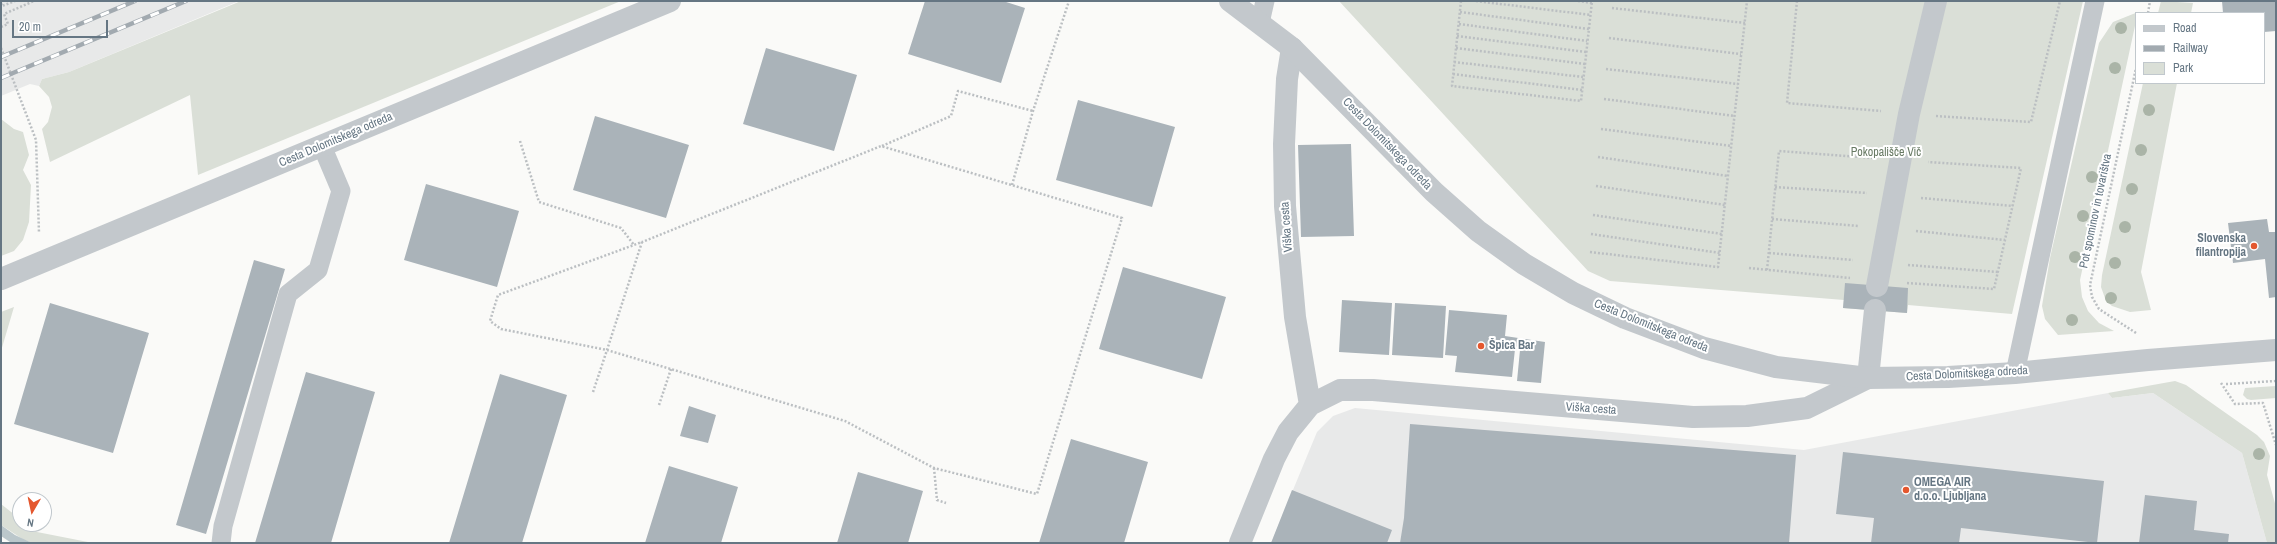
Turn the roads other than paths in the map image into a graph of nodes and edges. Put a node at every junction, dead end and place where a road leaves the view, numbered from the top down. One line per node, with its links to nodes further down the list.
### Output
1 (670, 1): 8 (street, Cesta Dolomitskega odreda)
2 (1230, 1): 6 (street, Cesta Dolomitskega odreda)
3 (1265, 1): 6 (lane)
4 (1936, 1): 10 (street)
5 (2095, 1): 13 (lane)
6 (1260, 23): 7 (street, Cesta Dolomitskega odreda)
7 (1292, 48): 14 (street, Cesta Dolomitskega odreda); 15 (street, Viška cesta)
8 (322, 146): 9 (street, Cesta Dolomitskega odreda); 16 (lane)
9 (6, 276)
10 (1879, 276)
11 (1875, 310): 14 (street)
12 (2276, 350): 13 (street, Cesta Dolomitskega odreda)
13 (2014, 373): 14 (street, Cesta Dolomitskega odreda)
14 (1868, 378): 15 (street, Viška cesta)
15 (1310, 405): 17 (street, Viška cesta)
16 (221, 543)
17 (1240, 543)

